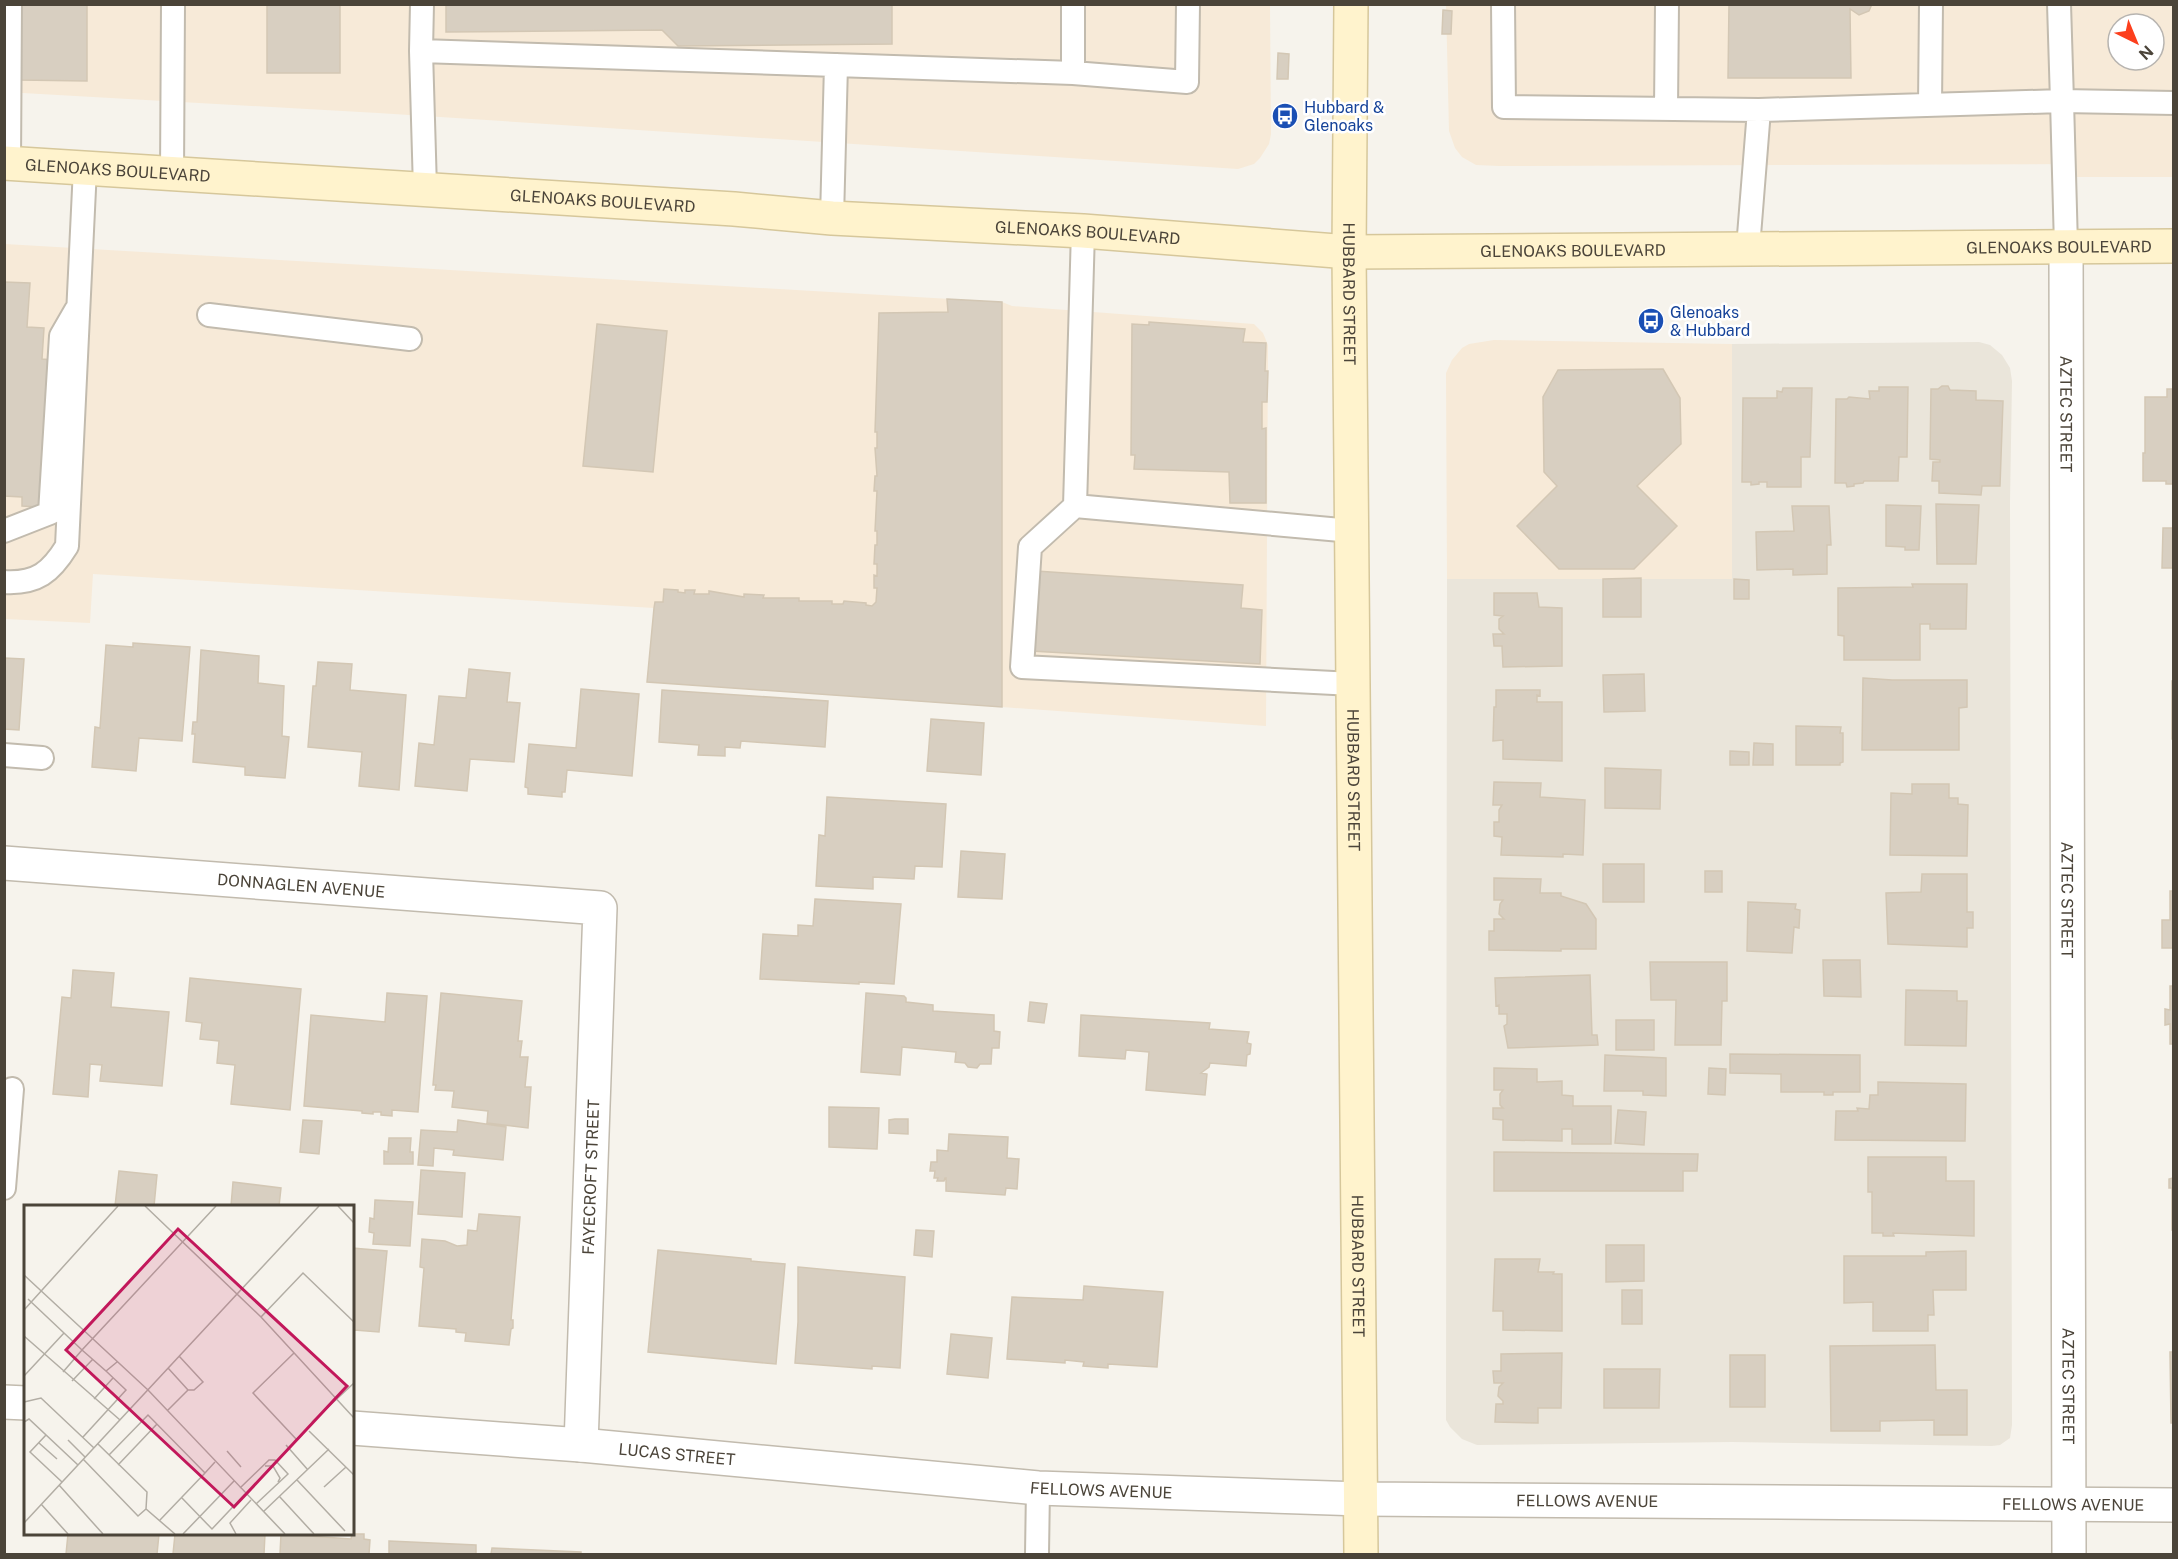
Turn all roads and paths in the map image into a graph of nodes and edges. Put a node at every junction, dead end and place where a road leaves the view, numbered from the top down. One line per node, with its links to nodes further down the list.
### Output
1 (10, 4): 19 (lane)
2 (173, 4): 21 (lane)
3 (422, 4): 11 (lane)
4 (1073, 4): 13 (lane)
5 (1188, 4): 13 (lane)
6 (1351, 4): 28 (main road, HUBBARD STREET)
7 (1503, 4): 17 (lane)
8 (1667, 4): 17 (lane)
9 (1931, 4): 16 (lane)
10 (2059, 4): 14 (lane)
11 (422, 51): 12 (lane); 22 (lane)
12 (836, 65): 13 (lane); 23 (lane)
13 (1073, 73)
14 (2062, 101): 15 (lane); 16 (lane); 25 (lane)
15 (2174, 103)
16 (1930, 105): 18 (lane)
17 (1666, 108): 18 (lane)
18 (1759, 110): 27 (lane)
19 (7, 163): 20 (main road, GLENOAKS BOULEVARD)
20 (85, 168): 21 (main road, GLENOAKS BOULEVARD); 29 (lane)
21 (172, 174): 22 (main road, GLENOAKS BOULEVARD)
22 (425, 189): 23 (main road, GLENOAKS BOULEVARD)
23 (832, 218): 24 (main road, GLENOAKS BOULEVARD)
24 (1083, 231): 28 (main road, GLENOAKS BOULEVARD); 32 (lane)
25 (2066, 246): 26 (main road, GLENOAKS BOULEVARD); 27 (main road, GLENOAKS BOULEVARD); 50 (street, AZTEC STREET)
26 (2174, 246)
27 (1748, 248): 28 (main road, GLENOAKS BOULEVARD)
28 (1349, 252): 34 (main road, HUBBARD STREET)
29 (79, 303): 33 (lane); 35 (lane)
30 (209, 315): 31 (lane)
31 (410, 339)
32 (1075, 506): 34 (lane); 36 (lane)
33 (4, 531)
34 (1352, 531): 36 (main road, HUBBARD STREET)
35 (4, 582)
36 (1353, 684): 49 (main road, HUBBARD STREET)
37 (4, 755): 38 (lane)
38 (42, 758)
39 (4, 863): 40 (street, DONNAGLEN AVENUE)
40 (600, 908): 46 (street, FAYECROFT STREET)
41 (12, 1089): 42 (lane)
42 (4, 1188)
43 (4, 1402): 44 (street)
44 (24, 1403)
45 (354, 1428): 46 (street, LUCAS STREET)
46 (581, 1445): 47 (street, LUCAS STREET)
47 (1001, 1486): 48 (street, FELLOWS AVENUE)
48 (1038, 1488): 49 (street, FELLOWS AVENUE); 52 (lane)
49 (1361, 1499): 50 (street, FELLOWS AVENUE); 53 (main road, HUBBARD STREET)
50 (2069, 1504): 51 (street, FELLOWS AVENUE); 54 (street, AZTEC STREET)
51 (2174, 1505)
52 (1037, 1554)
53 (1361, 1554)
54 (2069, 1554)

